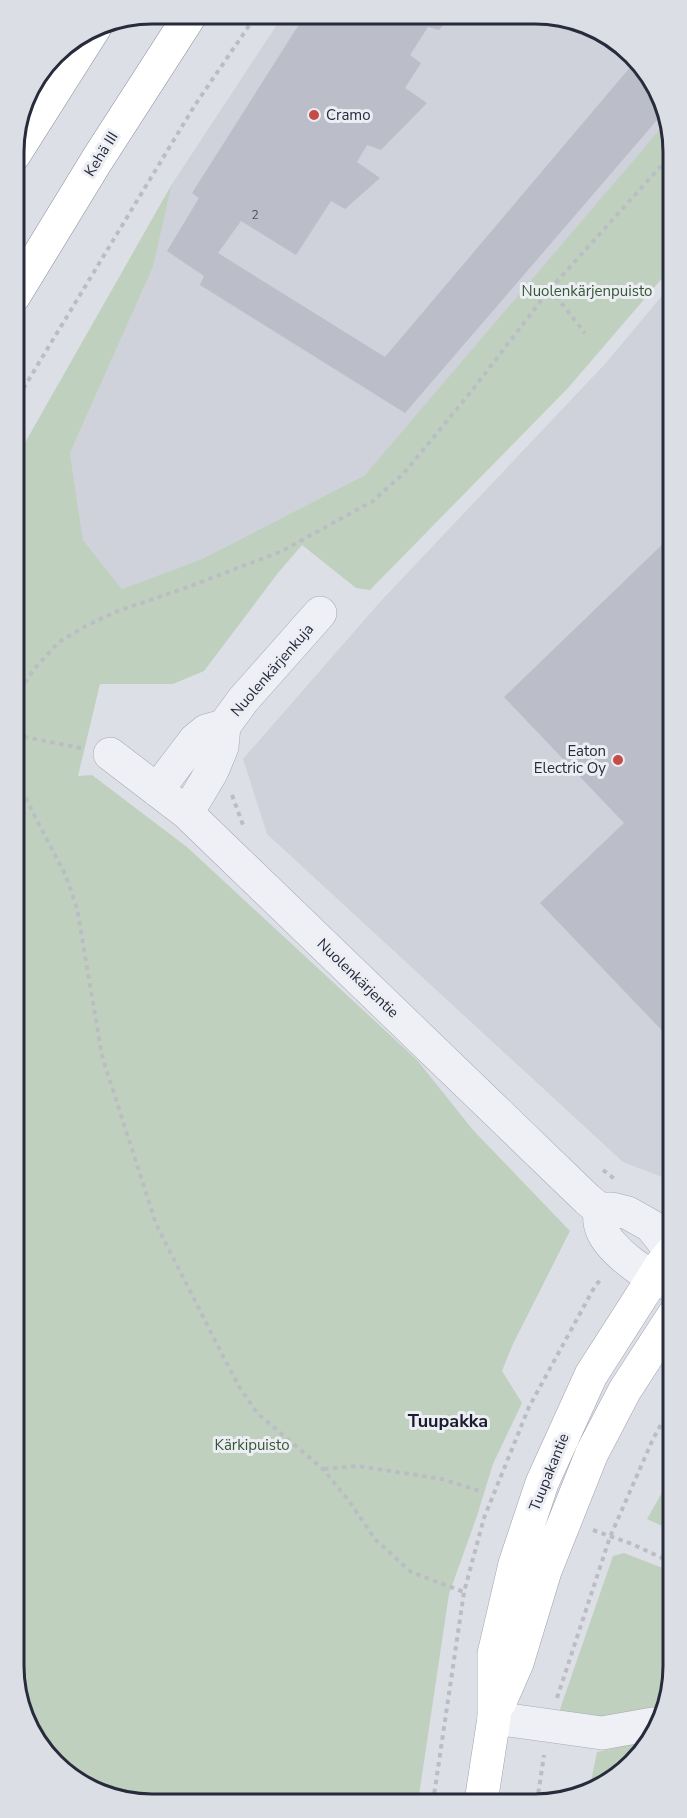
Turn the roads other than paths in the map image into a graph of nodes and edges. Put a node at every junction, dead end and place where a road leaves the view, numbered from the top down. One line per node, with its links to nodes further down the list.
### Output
1 (185, 24): 4 (main road, Kehä III)
2 (85, 43): 3 (main road)
3 (25, 137)
4 (24, 280)
5 (320, 613): 6 (street, Nuolenkärjenkuja)
6 (224, 726): 8 (street, Nuolenkärjenkuja); 9 (street, Nuolenkärjenkuja)
7 (110, 754): 8 (street, Nuolenkärjentie)
8 (157, 790): 9 (street, Nuolenkärjentie)
9 (187, 813): 10 (street, Nuolenkärjentie)
10 (663, 1253)
11 (663, 1271): 13 (main road, Tuupakantie)
12 (663, 1331): 13 (main road, Tuupakantie)
13 (494, 1718): 14 (street); 15 (main road, Tuupakantie)
14 (649, 1725)
15 (482, 1794)

